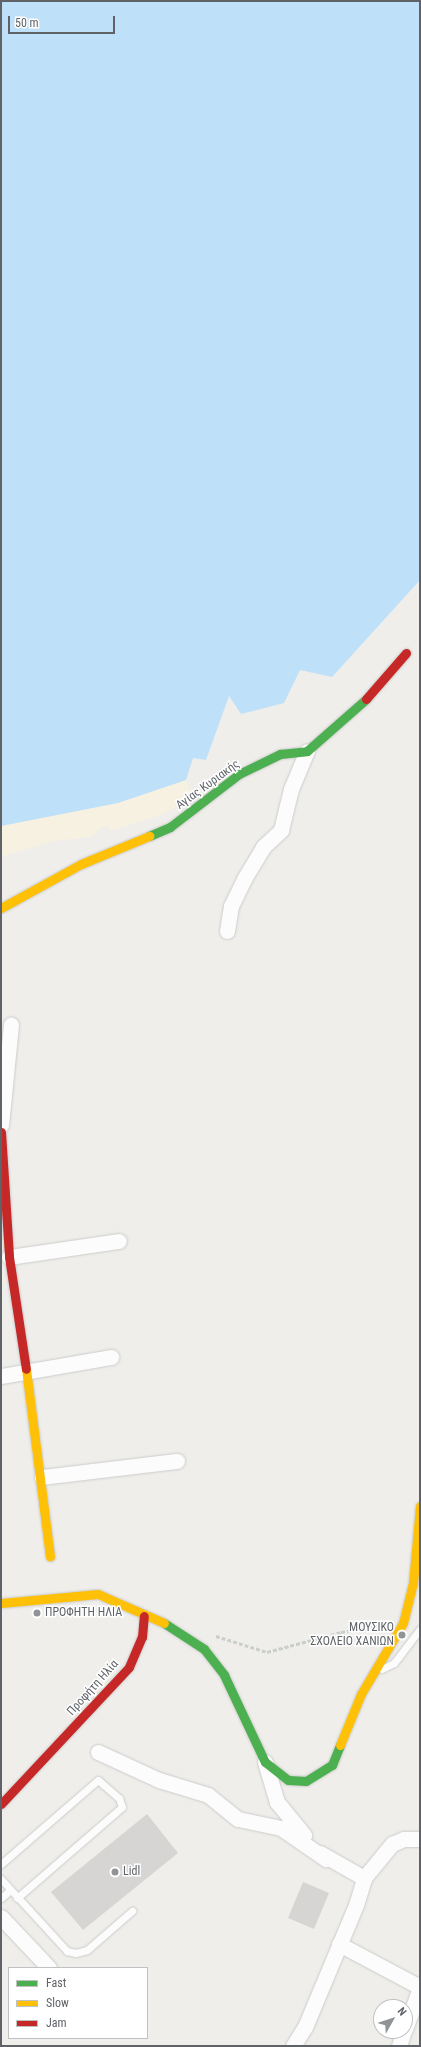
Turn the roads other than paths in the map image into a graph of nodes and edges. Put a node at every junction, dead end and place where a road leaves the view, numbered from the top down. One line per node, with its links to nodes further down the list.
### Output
1 (406, 653): 2 (street)
2 (307, 751): 3 (street, Αγίας Κυριακής); 4 (street)
3 (1, 908)
4 (227, 931)
5 (11, 1024): 6 (street)
6 (1, 1125)
7 (1, 1132): 9 (street)
8 (119, 1241): 9 (street)
9 (9, 1257): 11 (street)
10 (112, 1357): 11 (street)
11 (27, 1372): 12 (street); 14 (street)
12 (1, 1376)
13 (177, 1461): 14 (street)
14 (42, 1477): 16 (street)
15 (420, 1506): 20 (street)
16 (50, 1556)
17 (1, 1603): 18 (street)
18 (144, 1616): 22 (street); 23 (street, Προφήτη Ηλία)
19 (420, 1629): 20 (lane)
20 (375, 1672): 22 (street)
21 (98, 1752): 25 (street)
22 (265, 1762): 25 (street)
23 (1, 1804)
24 (420, 1839): 27 (street)
25 (326, 1859): 27 (street)
26 (1, 1864): 31 (lane)
27 (364, 1878): 34 (street)
28 (1, 1880): 29 (lane)
29 (9, 1891): 30 (lane); 31 (lane)
30 (1, 1898)
31 (18, 1898): 32 (lane)
32 (132, 1910)
33 (1, 1917): 35 (street)
34 (339, 1944): 36 (street); 38 (street)
35 (48, 1967)
36 (420, 1987): 37 (street)
37 (413, 2007)
38 (299, 2044)

